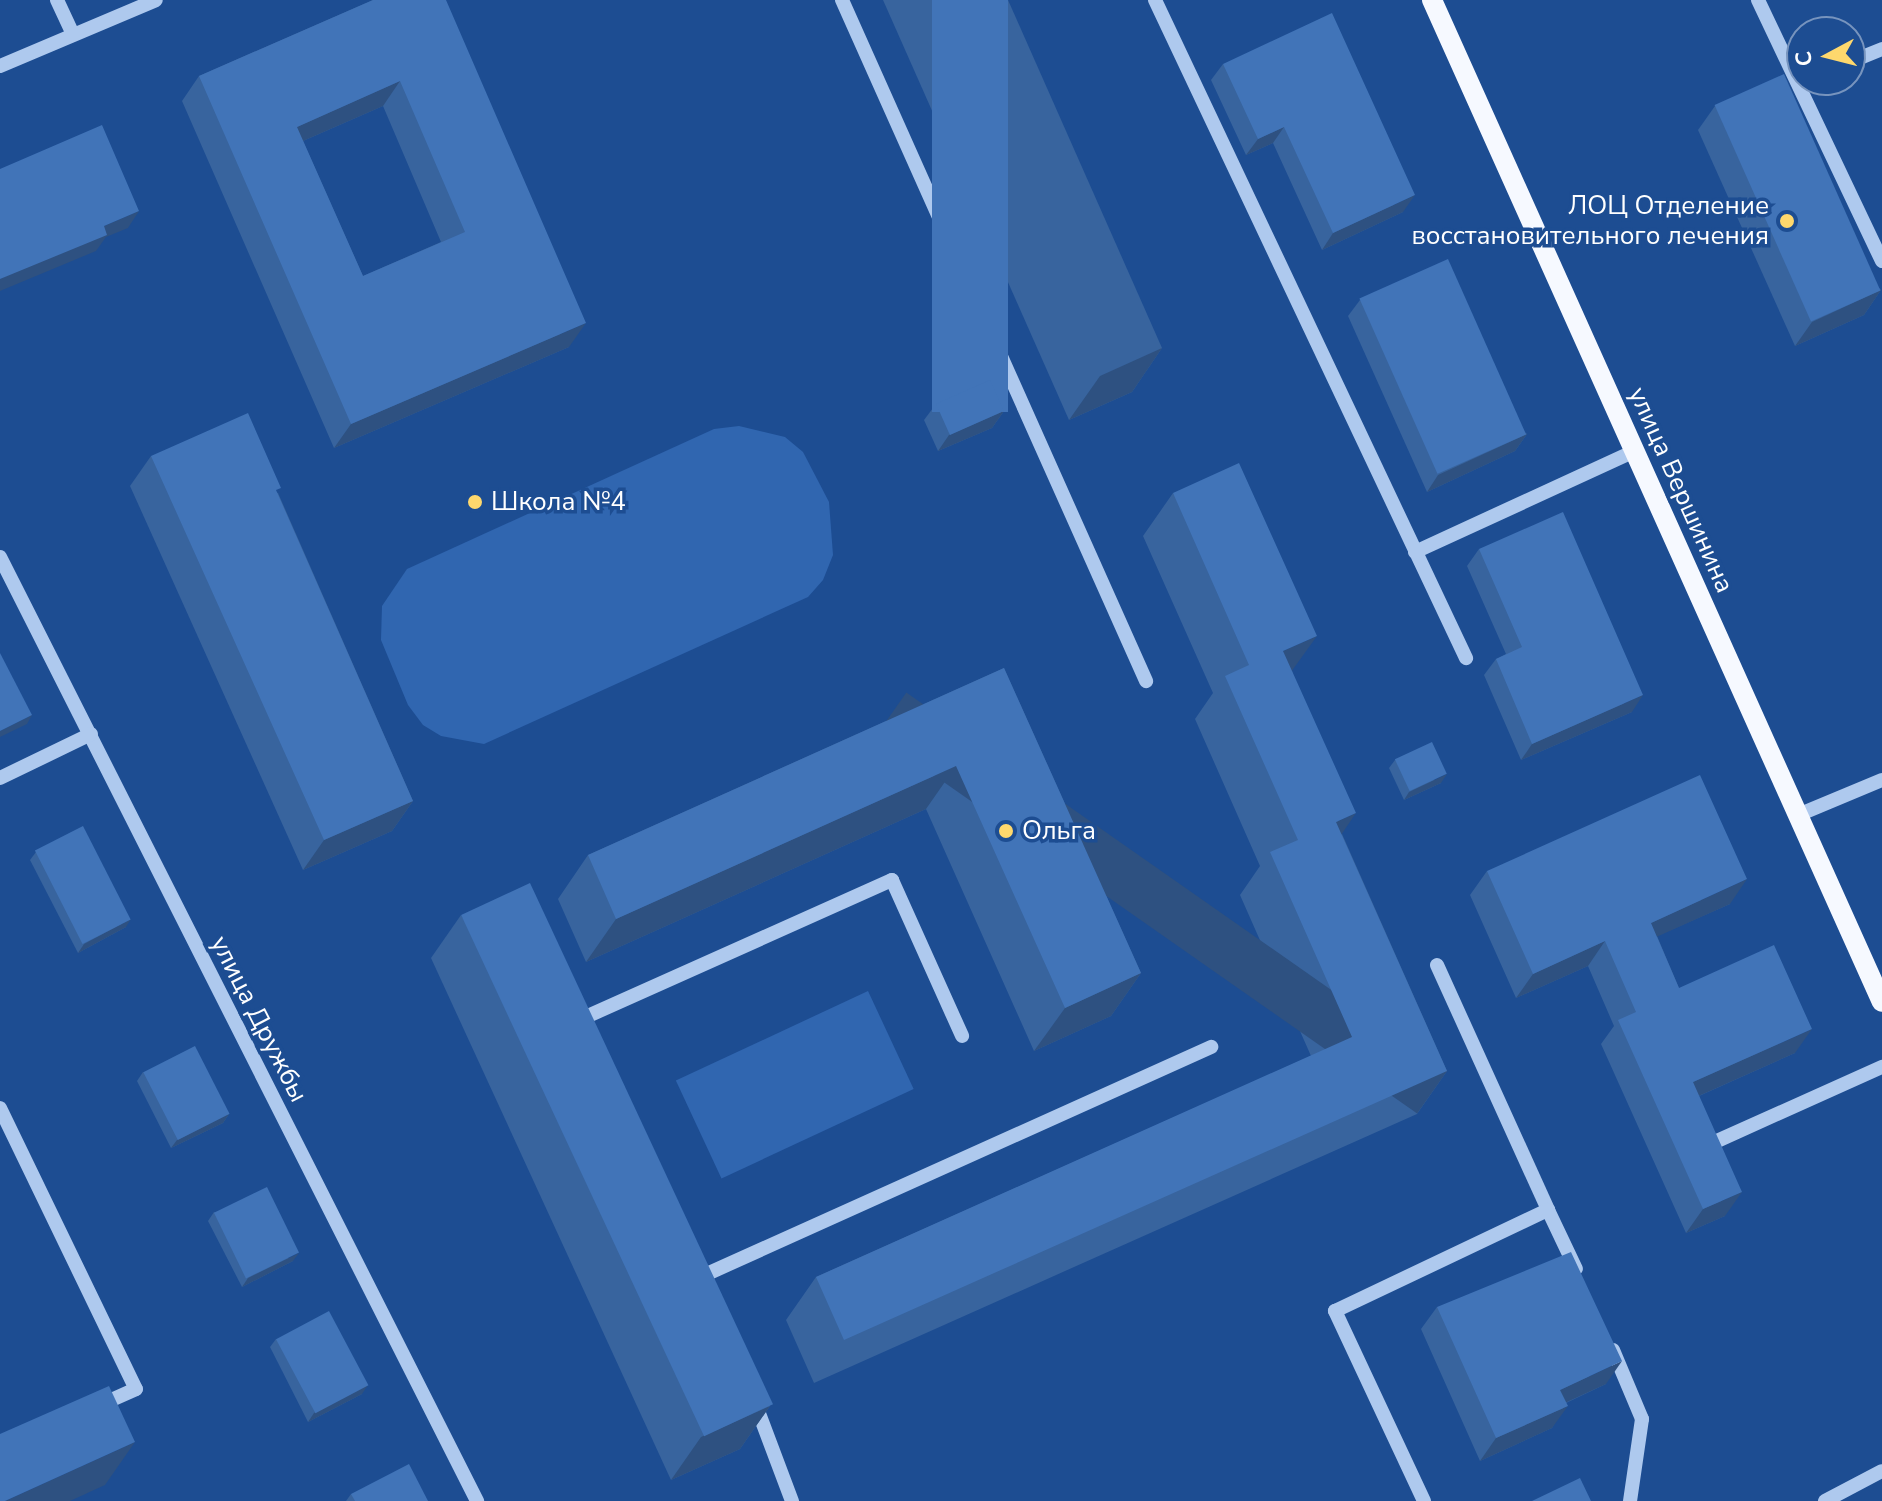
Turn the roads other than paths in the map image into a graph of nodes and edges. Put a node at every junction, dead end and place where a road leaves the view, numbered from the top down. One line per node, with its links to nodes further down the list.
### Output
1 (57, 0): 7 (street)
2 (156, 0): 7 (street)
3 (842, 0): 16 (street)
4 (1155, 0): 13 (street)
5 (1432, 0): 12 (main road, улица Вершинина)
6 (1758, 0): 8 (street)
7 (73, 35): 9 (street)
8 (1786, 53)
9 (0, 66)
10 (1808, 96): 11 (street)
11 (1882, 261)
12 (1635, 451): 13 (street); 20 (main road, улица Вершинина)
13 (1415, 552): 15 (street)
14 (0, 557): 17 (street, улица Дружбы)
15 (1466, 658)
16 (1146, 681)
17 (91, 734): 18 (street); 36 (street, улица Дружбы)
18 (0, 778)
19 (1882, 780): 20 (street)
20 (1798, 815): 22 (main road, улица Вершинина)
21 (1437, 965): 29 (street)
22 (1882, 1002)
23 (586, 1034): 24 (street)
24 (962, 1036)
25 (1211, 1047): 30 (street)
26 (1882, 1067): 28 (street)
27 (0, 1108): 34 (street)
28 (1717, 1141)
29 (1548, 1210): 31 (street); 38 (street)
30 (691, 1264)
31 (1580, 1278)
32 (1605, 1333): 39 (street)
33 (748, 1389): 37 (street)
34 (82, 1413)
35 (1882, 1471): 40 (street)
36 (477, 1501)
37 (792, 1501)
38 (1424, 1501)
39 (1630, 1501)
40 (1825, 1501)

